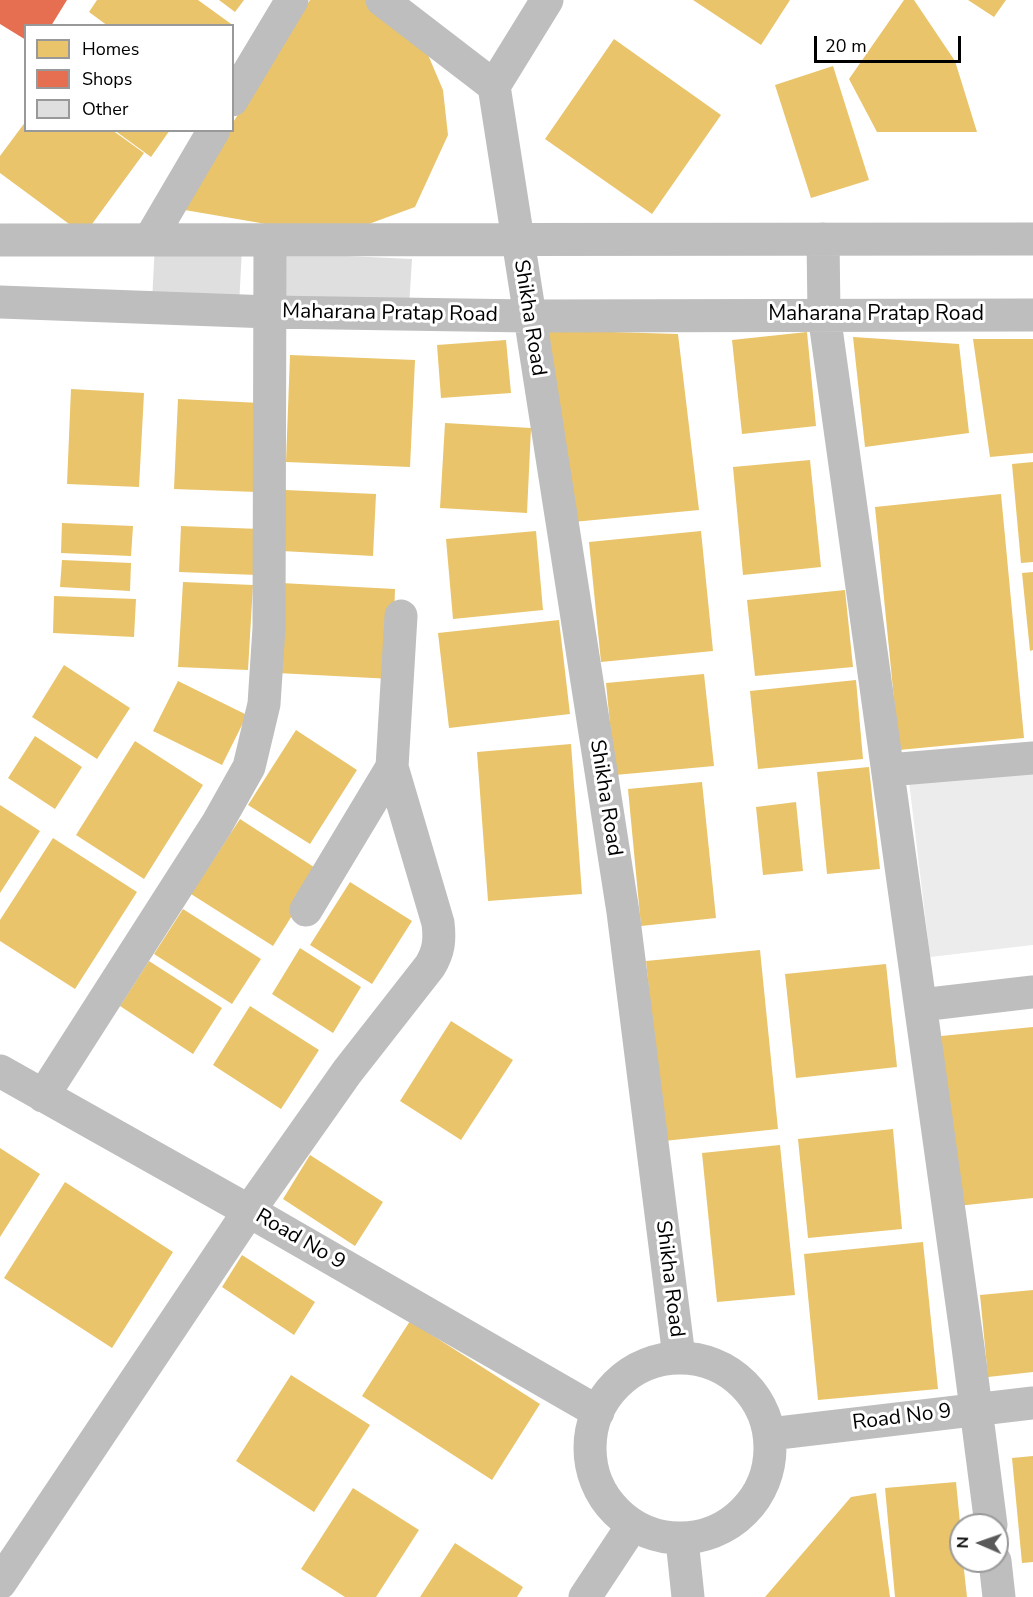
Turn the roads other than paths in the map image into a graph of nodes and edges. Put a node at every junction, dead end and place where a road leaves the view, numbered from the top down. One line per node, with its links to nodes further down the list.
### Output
1 (292, 0): 5 (street)
2 (381, 0): 4 (street)
3 (547, 0): 4 (street)
4 (494, 86): 12 (street, Shikha Road)
5 (234, 97)
6 (213, 132): 7 (street)
7 (150, 239): 10 (street); 11 (street)
8 (823, 239): 9 (street); 12 (street); 15 (street)
9 (1033, 239)
10 (0, 240)
11 (270, 240): 12 (street); 14 (street)
12 (517, 240): 17 (street, Shikha Road)
13 (0, 302): 14 (street, Maharana Pratap Road)
14 (270, 312): 17 (street, Maharana Pratap Road); 26 (street)
15 (824, 314): 16 (street, Maharana Pratap Road); 17 (street, Maharana Pratap Road); 21 (street)
16 (1033, 315)
17 (529, 316): 28 (street, Shikha Road)
18 (401, 616): 20 (street)
19 (1033, 758): 21 (street)
20 (392, 767): 22 (street); 27 (street)
21 (888, 770): 24 (street)
22 (306, 910)
23 (1033, 992): 24 (street)
24 (921, 1005): 30 (street)
25 (0, 1071): 26 (street, Road No 9)
26 (43, 1096): 27 (street, Road No 9)
27 (249, 1211): 31 (street, Road No 9); 37 (street)
28 (679, 1357): 31 (street); 32 (street)
29 (1033, 1403): 30 (street, Road No 9)
30 (977, 1409): 32 (street, Road No 9); 33 (street)
31 (598, 1412): 34 (street)
32 (770, 1434): 35 (street)
33 (990, 1513)
34 (632, 1526): 35 (street); 38 (street)
35 (682, 1540): 39 (street)
36 (996, 1573): 40 (street)
37 (0, 1583)
38 (585, 1597)
39 (688, 1597)
40 (999, 1597)

